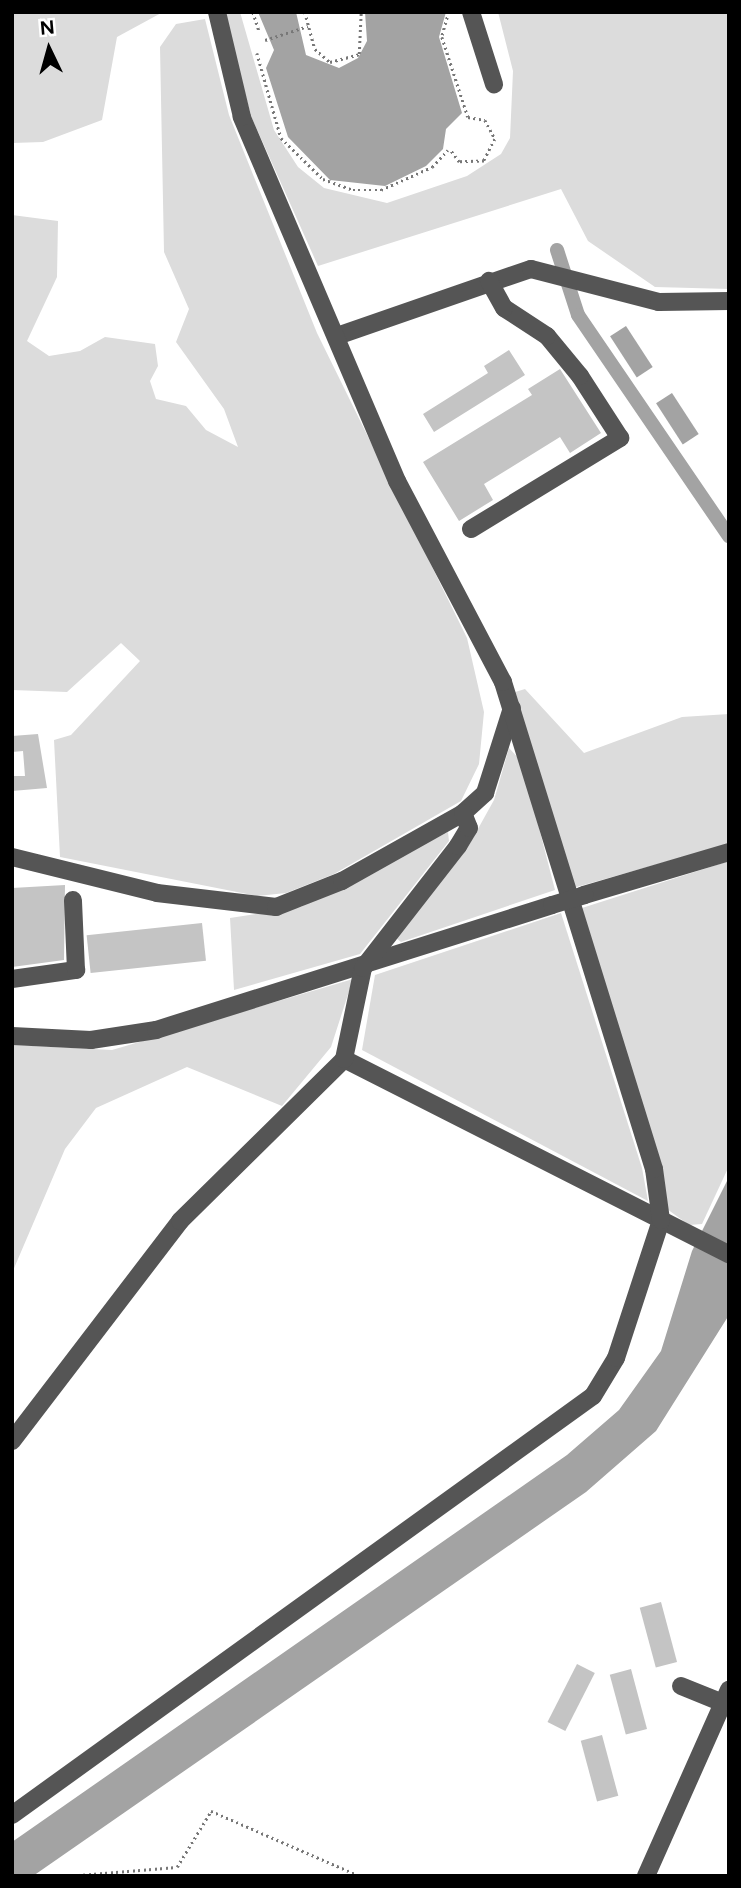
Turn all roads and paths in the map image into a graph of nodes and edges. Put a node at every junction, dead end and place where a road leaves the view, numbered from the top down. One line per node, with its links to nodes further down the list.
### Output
1 (217, 12): 14 (street)
2 (253, 12): 8 (path)
3 (305, 12): 7 (path)
4 (361, 12): 7 (path)
5 (449, 12): 10 (path)
6 (471, 12): 11 (street)
7 (308, 26): 9 (path)
8 (259, 31)
9 (266, 40)
10 (257, 53)
11 (494, 84)
12 (489, 281): 13 (street); 14 (street); 15 (street)
13 (729, 301)
14 (337, 336): 16 (street)
15 (471, 528)
16 (512, 708): 17 (street); 25 (street)
17 (463, 813): 19 (street); 21 (street)
18 (729, 852): 21 (street, bridge)
19 (12, 857)
20 (73, 900): 22 (street)
21 (363, 968): 23 (street); 24 (street)
22 (12, 979)
23 (12, 1036)
24 (344, 1059): 25 (street); 27 (street)
25 (661, 1220): 26 (street); 30 (street)
26 (729, 1254)
27 (12, 1441)
28 (681, 1686): 29 (street)
29 (726, 1697): 33 (street)
30 (12, 1815)
31 (67, 1876): 32 (path)
32 (360, 1876)
33 (646, 1876)

